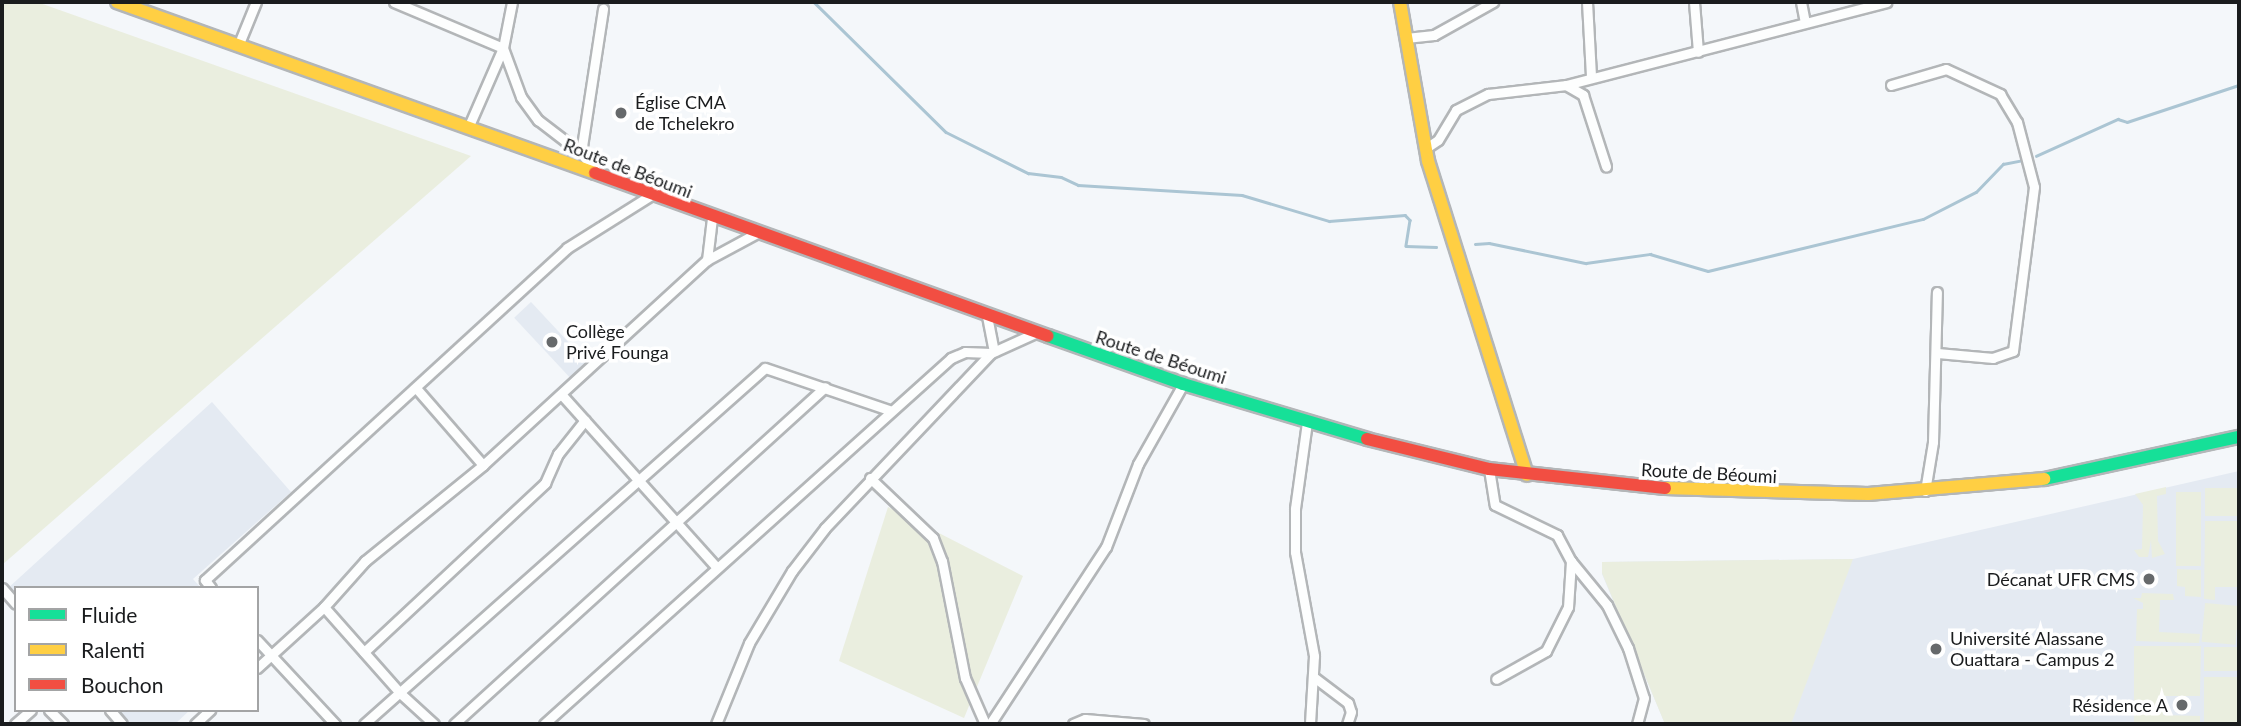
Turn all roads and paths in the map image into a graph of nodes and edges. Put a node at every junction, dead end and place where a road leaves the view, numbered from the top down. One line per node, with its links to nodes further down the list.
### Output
1 (117, 2): 14 (main road, Route de Béoumi)
2 (256, 2): 14 (street)
3 (394, 2): 15 (street)
4 (512, 2): 15 (street)
5 (1400, 2): 13 (main road)
6 (1493, 2): 13 (street)
7 (1587, 2): 17 (street)
8 (1694, 2): 16 (street)
9 (1801, 2): 12 (street)
10 (1886, 2): 12 (street)
11 (603, 9): 22 (street)
12 (1805, 23): 16 (street)
13 (1406, 38): 21 (main road)
14 (238, 46): 20 (main road, Route de Béoumi)
15 (503, 48): 20 (street); 22 (street)
16 (1698, 52): 17 (street)
17 (1591, 76): 18 (street)
18 (1566, 85): 21 (street); 23 (street)
19 (1891, 85): 33 (street)
20 (468, 128): 24 (main road, Route de Béoumi)
21 (1426, 149): 44 (main road)
22 (581, 153): 24 (street)
23 (1606, 166)
24 (600, 176): 25 (main road, Route de Béoumi)
25 (651, 195): 26 (main road, Route de Béoumi); 36 (street)
26 (712, 218): 27 (main road, Route de Béoumi); 28 (street)
27 (755, 234): 28 (street); 30 (main road, Route de Béoumi)
28 (707, 260): 37 (street)
29 (1937, 292): 33 (street)
30 (987, 316): 31 (main road, Route de Béoumi); 32 (street)
31 (1035, 333): 32 (street); 34 (main road, Route de Béoumi)
32 (992, 352): 38 (street); 45 (street)
33 (1937, 353): 47 (street)
34 (1183, 384): 40 (main road, Route de Béoumi); 72 (street)
35 (825, 387): 38 (street); 46 (street); 48 (street)
36 (416, 388): 42 (street); 51 (street)
37 (562, 395): 39 (street); 42 (street)
38 (889, 410): 50 (street)
39 (585, 420): 46 (street); 56 (street)
40 (1307, 422): 43 (main road, Route de Béoumi); 59 (street)
41 (2239, 437): 47 (main road, Route de Béoumi)
42 (483, 465): 54 (street)
43 (1489, 469): 44 (main road, Route de Béoumi); 49 (street)
44 (1527, 475): 47 (main road, Route de Béoumi)
45 (870, 478): 71 (street); 72 (street)
46 (639, 482): 48 (street); 61 (street)
47 (1925, 491)
48 (678, 523): 50 (street); 69 (street)
49 (1571, 561): 60 (street); 78 (street)
50 (717, 568): 70 (street)
51 (210, 586)
52 (2, 588): 53 (street)
53 (14, 602)
54 (324, 607): 56 (street); 57 (street)
55 (259, 642): 57 (street)
56 (364, 652): 61 (street)
57 (271, 656): 58 (street); 66 (street)
58 (259, 666)
59 (1315, 678): 75 (street); 77 (street)
60 (1496, 679)
61 (400, 693): 67 (street); 68 (street)
62 (29, 712): 64 (street)
63 (208, 712): 65 (street)
64 (15, 724)
65 (195, 724)
66 (335, 724)
67 (364, 724)
68 (434, 724)
69 (454, 724)
70 (544, 724)
71 (716, 724)
72 (988, 724)
73 (1073, 724): 74 (street)
74 (1144, 724)
75 (1310, 724): 76 (street)
76 (1319, 724)
77 (1347, 724)
78 (1637, 724)

